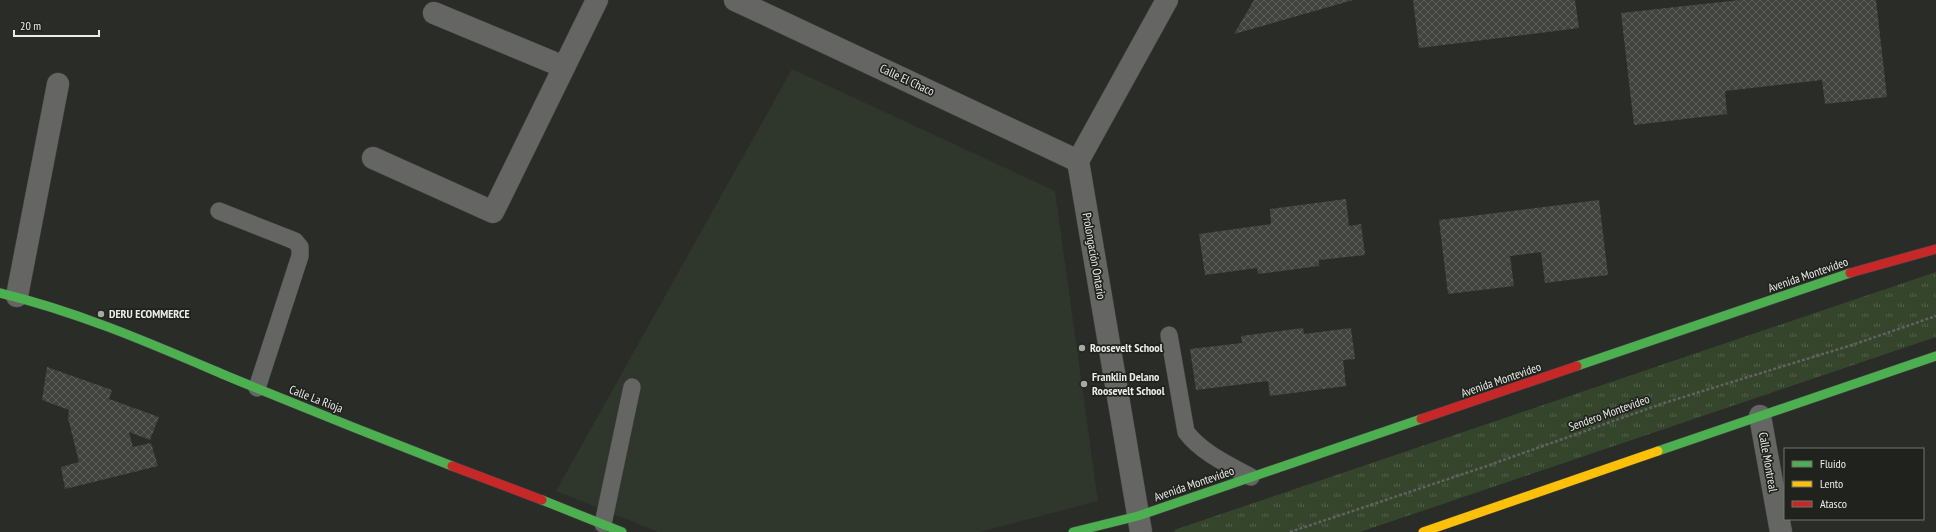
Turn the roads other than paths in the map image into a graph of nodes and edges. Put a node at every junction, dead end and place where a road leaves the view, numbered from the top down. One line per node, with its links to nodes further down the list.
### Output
1 (597, 0): 5 (street)
2 (735, 0): 8 (street, Calle El Chaco)
3 (1167, 0): 8 (street)
4 (434, 13): 5 (street)
5 (564, 67): 7 (street)
6 (58, 84): 11 (street)
7 (373, 158)
8 (1078, 161): 19 (street, Prolongación Ontario)
9 (219, 211): 15 (lane)
10 (1936, 249): 17 (street, Avenida Montevideo)
11 (8, 294): 15 (street, Calle La Rioja)
12 (1169, 335): 17 (lane)
13 (1936, 356): 16 (street)
14 (632, 387): 18 (lane)
15 (257, 388): 18 (street, Calle La Rioja)
16 (1760, 416): 22 (street); 23 (street, Calle Montreal)
17 (1251, 477): 19 (street, Avenida Montevideo)
18 (603, 524): 20 (street, Calle La Rioja)
19 (1140, 524): 21 (street, Avenida Montevideo)
20 (622, 532)
21 (1073, 532)
22 (1423, 532)
23 (1780, 532)

